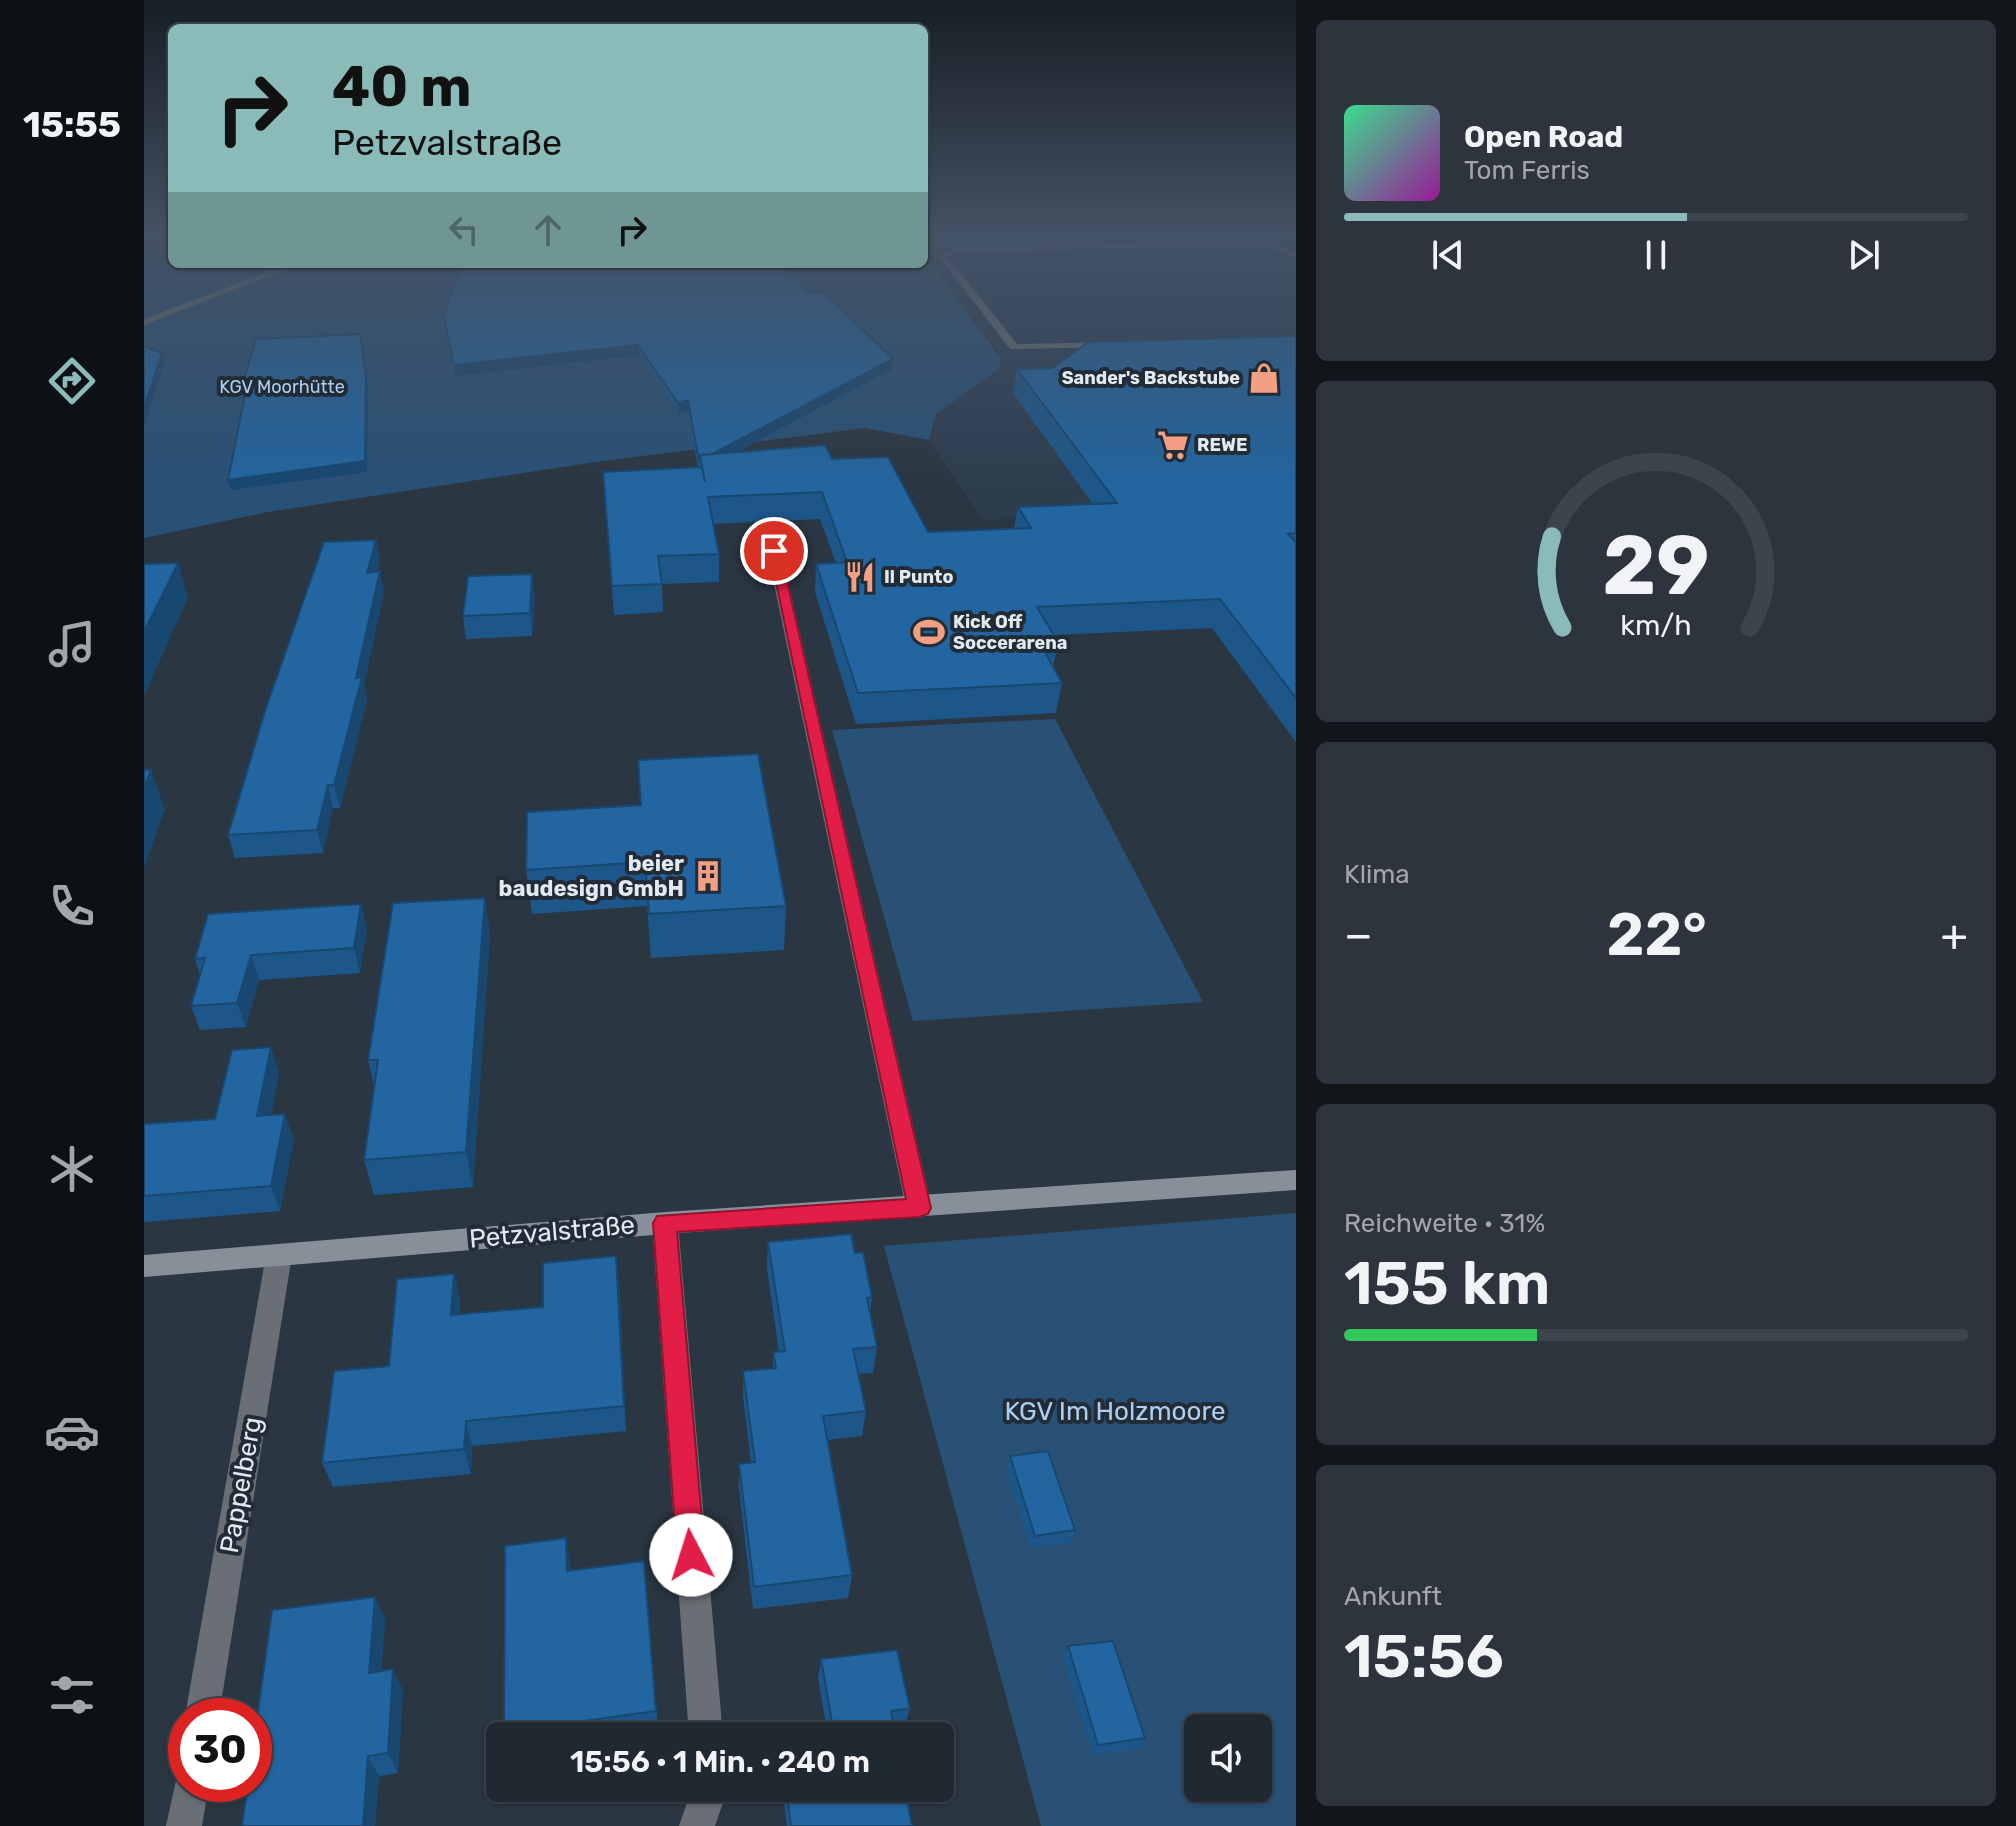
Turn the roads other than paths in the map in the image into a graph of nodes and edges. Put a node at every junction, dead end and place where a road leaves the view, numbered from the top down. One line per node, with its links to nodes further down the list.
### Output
1 (991, 317): 2 (street)
2 (1120, 344)
3 (774, 551): 5 (street)
4 (1296, 1180): 5 (street, Petzvalstraße)
5 (919, 1208): 6 (street, Petzvalstraße)
6 (665, 1223): 7 (street, Petzvalstraße); 10 (street)
7 (279, 1255): 8 (street, Petzvalstraße); 9 (street, Pappelberg)
8 (144, 1266)
9 (205, 1698)
10 (705, 1722)
11 (188, 1802): 13 (street)
12 (705, 1802): 14 (street)
13 (184, 1826)
14 (697, 1826)

